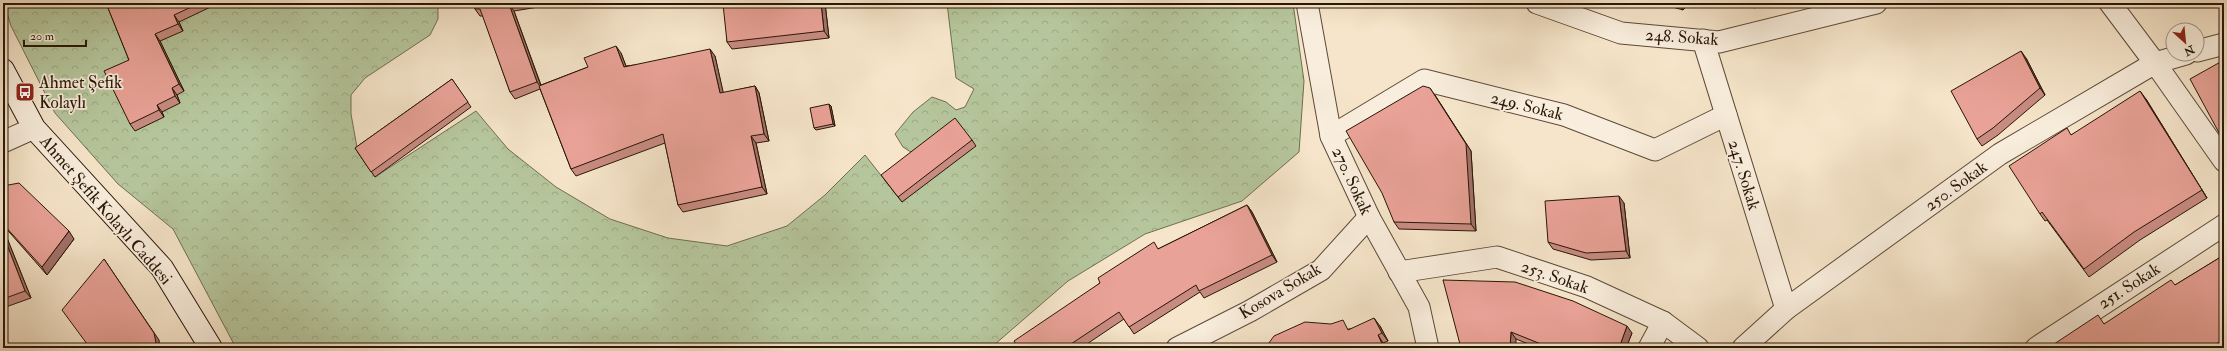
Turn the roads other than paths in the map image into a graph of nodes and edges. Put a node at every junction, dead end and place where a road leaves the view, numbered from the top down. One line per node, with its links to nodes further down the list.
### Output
1 (1307, 3): 13 (street, 270. Sokak)
2 (1537, 3): 5 (street, 248. Sokak)
3 (1876, 3): 5 (street, 248. Sokak)
4 (2110, 3): 9 (street)
5 (1703, 40): 11 (street, 247. Sokak)
6 (2224, 44): 7 (street)
7 (2205, 49)
8 (2165, 60): 9 (street, 250. Sokak)
9 (2155, 63): 15 (street); 19 (street, 250. Sokak)
10 (3, 70): 12 (main road, Ahmet Şefik Kolaylı Caddesi)
11 (1726, 115): 13 (street, 249. Sokak); 19 (street, 247. Sokak)
12 (34, 128): 14 (street); 21 (main road, Ahmet Şefik Kolaylı Caddesi)
13 (1331, 136): 16 (street, 270. Sokak)
14 (3, 142)
15 (2224, 161)
16 (1369, 217): 18 (street, 270. Sokak); 22 (street, Kosova Sokak)
17 (2224, 225): 27 (street, 251. Sokak)
18 (1399, 272): 20 (street, 253. Sokak); 23 (street, 270. Sokak)
19 (1786, 309): 26 (street, 250. Sokak)
20 (1663, 322): 24 (street); 25 (street, 253. Sokak)
21 (211, 348)
22 (1177, 348)
23 (1428, 348)
24 (1649, 348)
25 (1698, 348)
26 (1743, 348)
27 (2036, 348)

